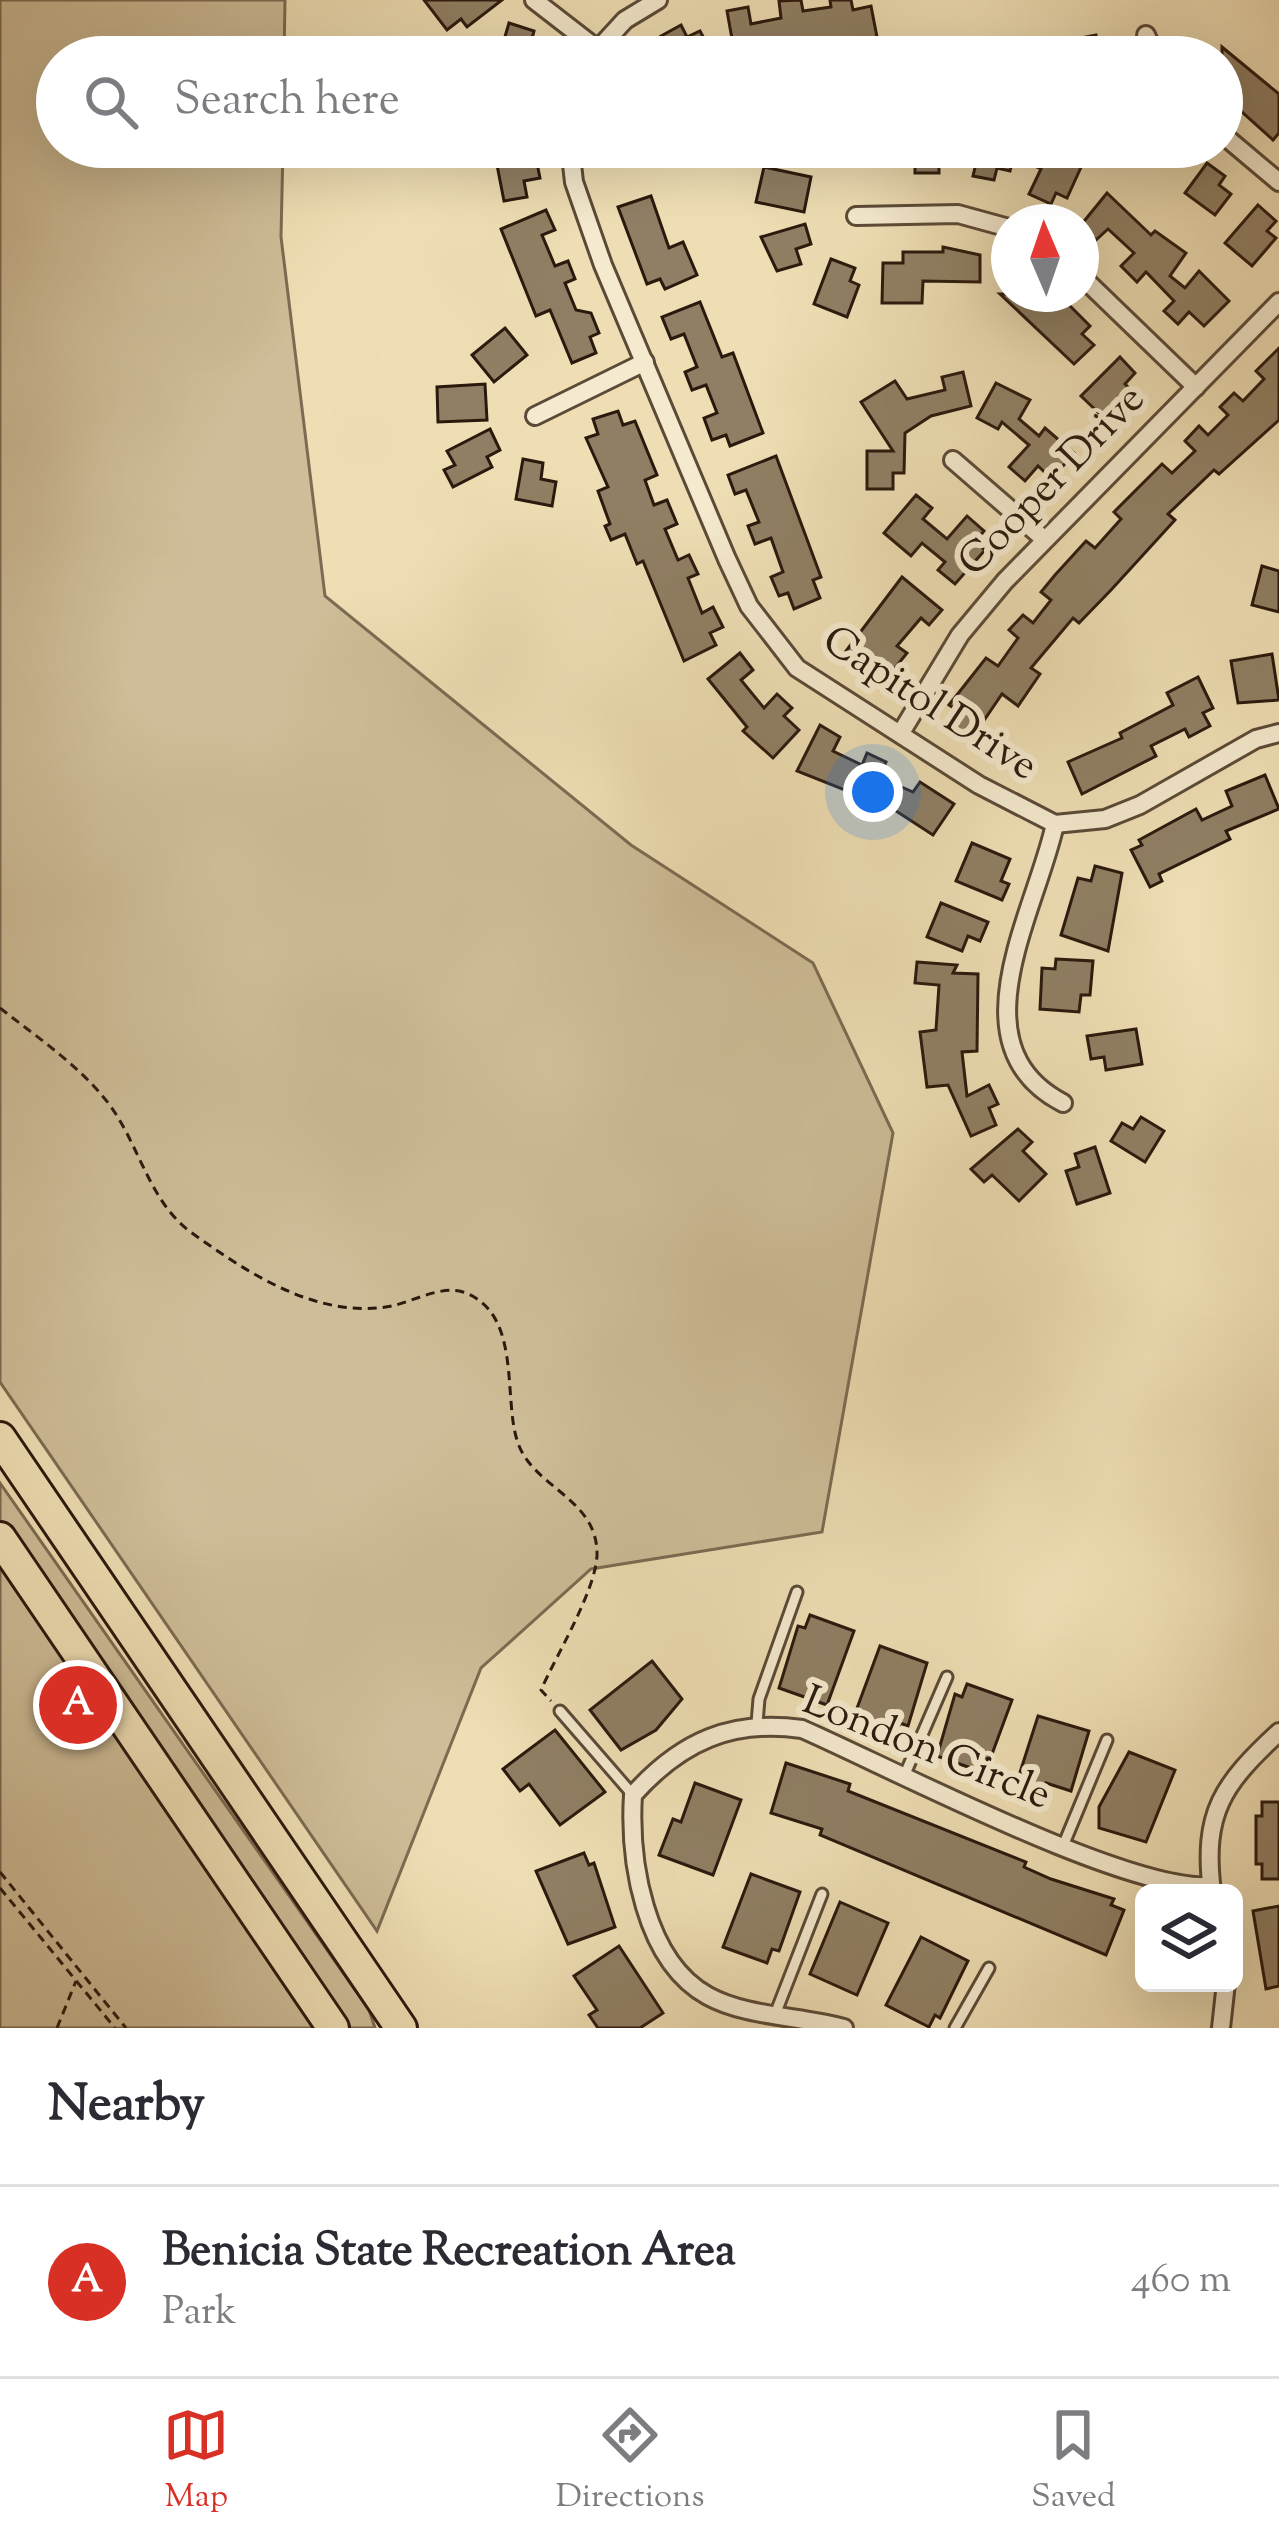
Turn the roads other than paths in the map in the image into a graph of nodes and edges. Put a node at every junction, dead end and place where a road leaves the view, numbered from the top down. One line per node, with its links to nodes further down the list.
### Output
1 (534, 0): 3 (street)
2 (658, 0): 4 (street)
3 (575, 36)
4 (609, 36)
5 (1243, 152): 7 (street)
6 (572, 168): 12 (street, Capitol Drive)
7 (1279, 182)
8 (856, 216): 9 (street)
9 (991, 223)
10 (1099, 294): 13 (street)
11 (1279, 302): 13 (street, Cooper Drive)
12 (645, 362): 14 (street); 17 (street, Capitol Drive)
13 (1196, 388): 16 (street, Cooper Drive)
14 (535, 416)
15 (953, 460): 16 (street)
16 (1044, 539): 17 (street, Cooper Drive)
17 (902, 731): 19 (street, Capitol Drive)
18 (1279, 733): 19 (street, Capitol Drive)
19 (1055, 824): 20 (street)
20 (1063, 1103)
21 (0, 1438): 35 (highway)
22 (0, 1538): 39 (highway)
23 (796, 1592): 26 (lane)
24 (947, 1677): 29 (lane)
25 (560, 1712): 30 (lane)
26 (757, 1723): 29 (street, London Circle); 30 (street, London Circle)
27 (1279, 1732): 33 (street)
28 (1107, 1740): 31 (lane)
29 (905, 1774): 31 (street, London Circle)
30 (634, 1795): 38 (street)
31 (1064, 1846): 32 (street, London Circle)
32 (1175, 1884)
33 (1212, 1884)
34 (822, 1894): 38 (lane)
35 (325, 1917): 40 (highway); 41 (highway)
36 (988, 1968): 43 (lane)
37 (1225, 1992): 44 (street)
38 (776, 2012): 42 (street)
39 (333, 2028)
40 (400, 2028)
41 (420, 2028)
42 (844, 2028)
43 (955, 2028)
44 (1221, 2028)

